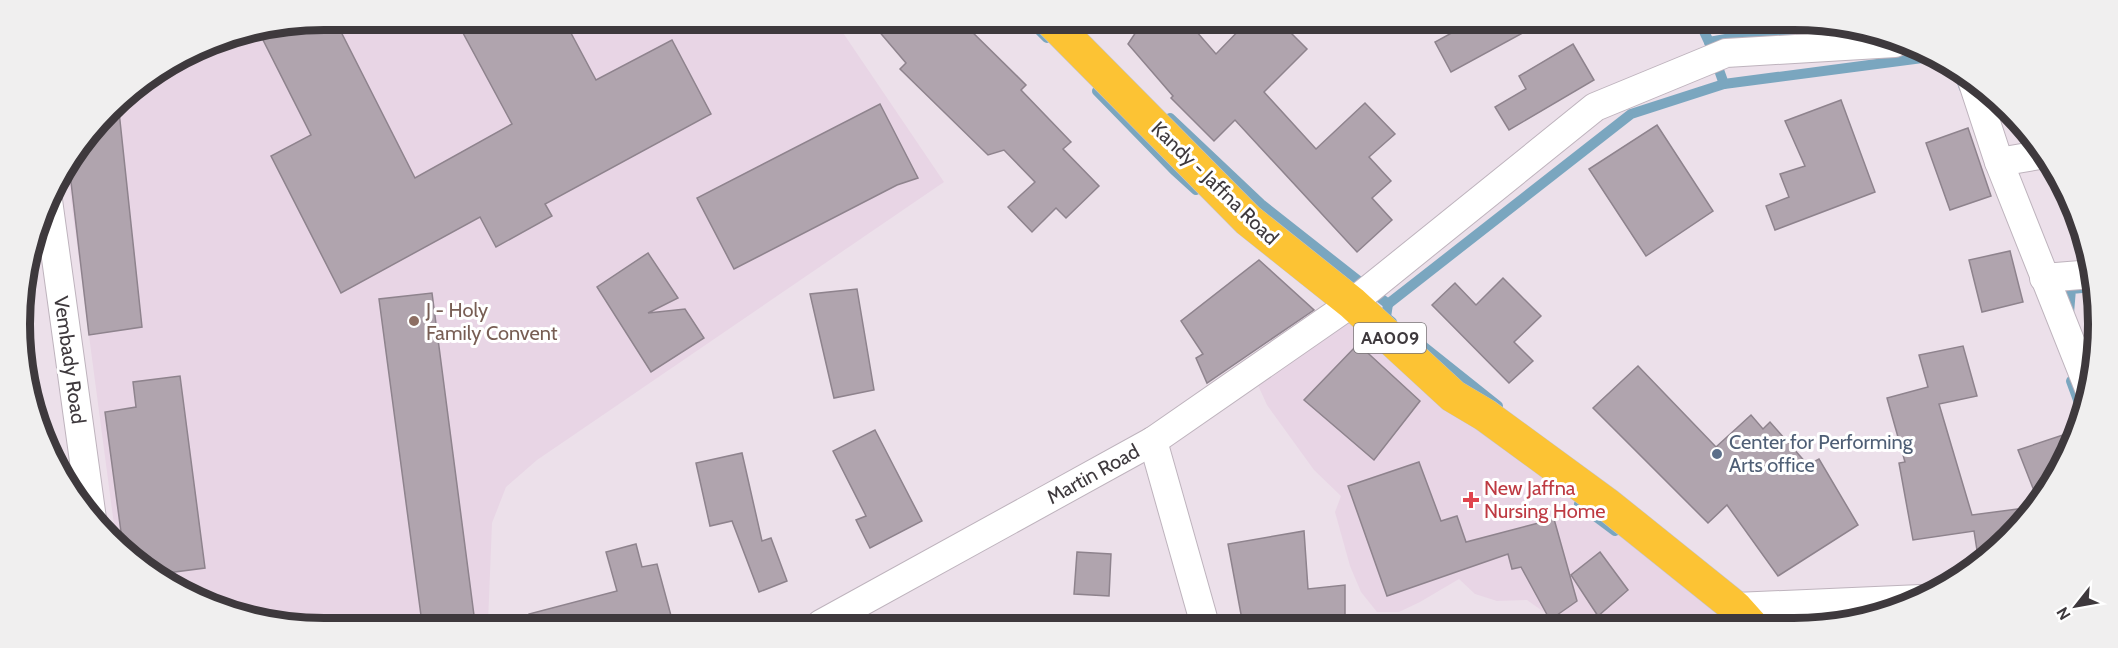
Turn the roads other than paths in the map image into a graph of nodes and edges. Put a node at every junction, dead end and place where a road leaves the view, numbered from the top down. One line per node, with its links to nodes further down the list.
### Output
1 (1060, 30): 9 (highway, Kandy - Jaffna Road / AA009)
2 (1880, 43): 9 (street, Martin Road)
3 (1977, 94): 5 (street)
4 (2035, 156): 5 (street)
5 (1999, 162): 8 (street)
6 (50, 217): 12 (street, Vembady Road)
7 (2083, 275): 8 (street)
8 (2044, 278): 10 (street)
9 (1353, 303): 11 (street, Martin Road); 14 (highway, Kandy - Jaffna Road / AA009)
10 (2083, 374)
11 (1154, 441): 15 (street, Martin Road); 16 (street)
12 (89, 501)
13 (1889, 602): 14 (street)
14 (1744, 616)
15 (831, 618)
16 (1203, 618)

